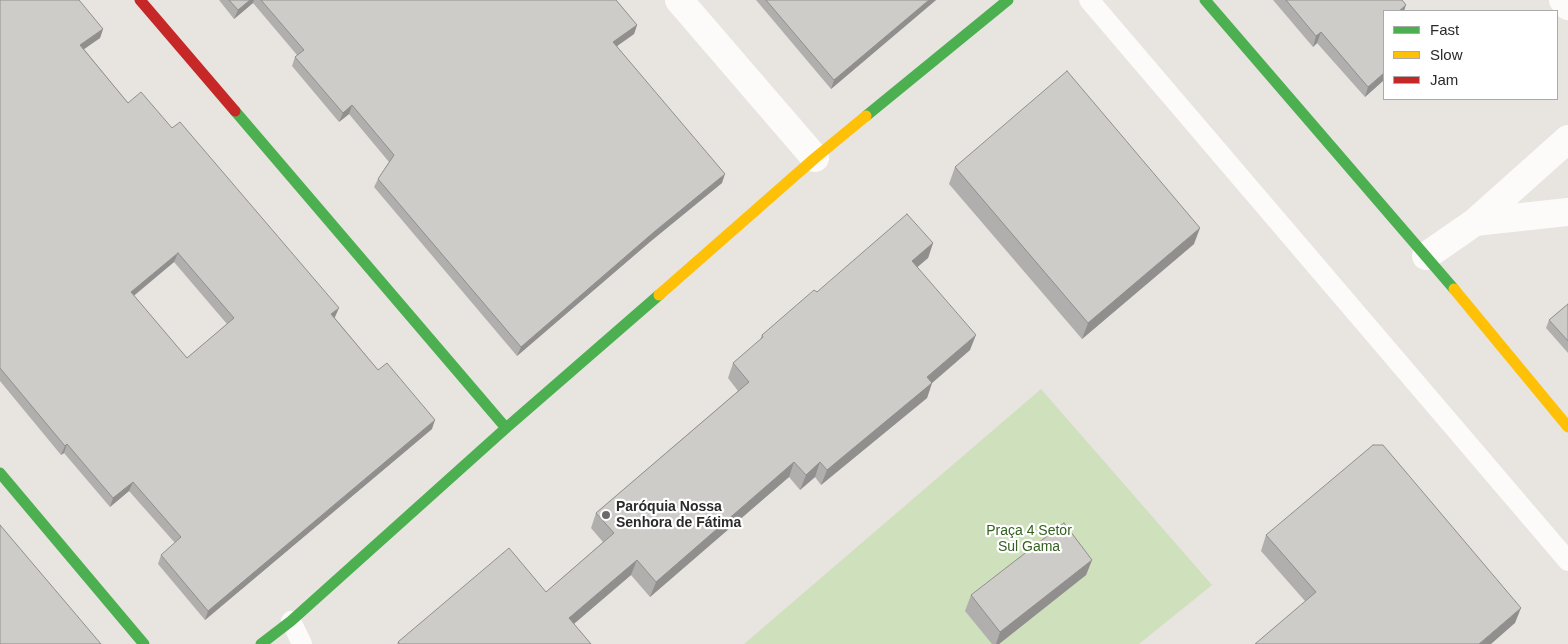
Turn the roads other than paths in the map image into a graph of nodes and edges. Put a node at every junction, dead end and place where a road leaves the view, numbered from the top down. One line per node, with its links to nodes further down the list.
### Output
1 (140, 0): 14 (street)
2 (679, 0): 9 (street)
3 (1008, 0): 9 (street)
4 (1088, 0): 16 (lane)
5 (1205, 0): 12 (street)
6 (1563, 0): 7 (street)
7 (1568, 6)
8 (1568, 139): 11 (street)
9 (814, 158): 14 (street)
10 (1568, 212): 11 (street)
11 (1475, 222): 12 (street)
12 (1426, 256): 13 (street)
13 (1568, 427)
14 (506, 428): 17 (street)
15 (0, 473): 18 (street)
16 (1568, 561)
17 (291, 621): 19 (street); 20 (lane)
18 (144, 644)
19 (261, 644)
20 (302, 644)

